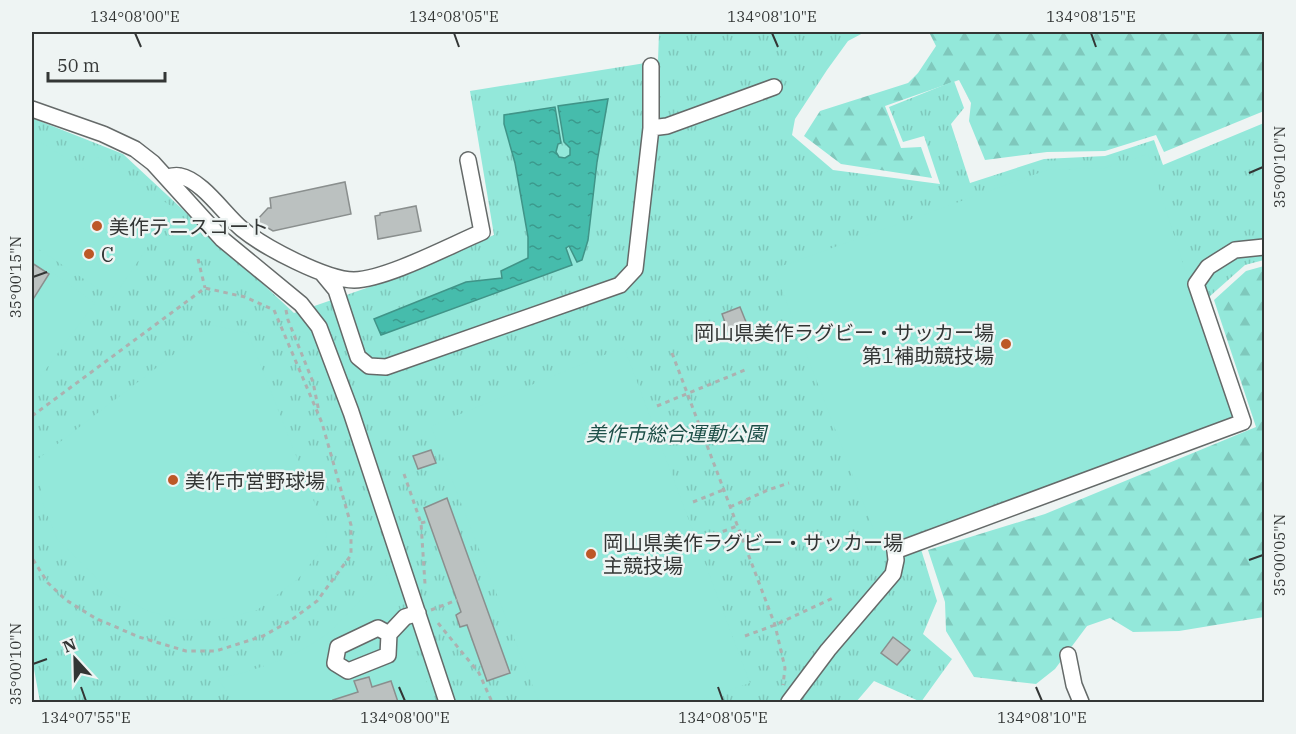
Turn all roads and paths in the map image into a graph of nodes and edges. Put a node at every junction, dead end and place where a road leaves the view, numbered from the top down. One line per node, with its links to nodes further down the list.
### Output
1 (651, 66): 4 (street)
2 (774, 87): 4 (street)
3 (32, 109): 6 (street)
4 (651, 128): 9 (street)
5 (468, 160): 9 (street)
6 (167, 177): 9 (street); 31 (street)
7 (1264, 247): 36 (street)
8 (198, 259): 10 (path)
9 (322, 273)
10 (205, 288): 16 (path); 17 (path)
11 (294, 317): 17 (path)
12 (672, 353): 14 (path)
13 (745, 370): 14 (path)
14 (687, 394): 15 (path); 20 (path)
15 (657, 406)
16 (32, 416)
17 (320, 419): 27 (path)
18 (404, 474): 24 (path)
19 (789, 483): 22 (path)
20 (723, 490): 21 (path); 22 (path)
21 (693, 502)
22 (730, 507): 25 (path)
23 (429, 521): 24 (path)
24 (421, 523): 28 (path)
25 (737, 526): 26 (path); 32 (path)
26 (706, 538)
27 (32, 558)
28 (426, 589)
29 (833, 598): 32 (path)
30 (457, 600): 38 (path)
31 (418, 613): 33 (street); 37 (street)
32 (775, 625): 34 (path); 36 (path)
33 (389, 634)
34 (745, 636)
35 (1068, 655): 39 (street)
36 (786, 697)
37 (447, 702)
38 (492, 702)
39 (1081, 702)

